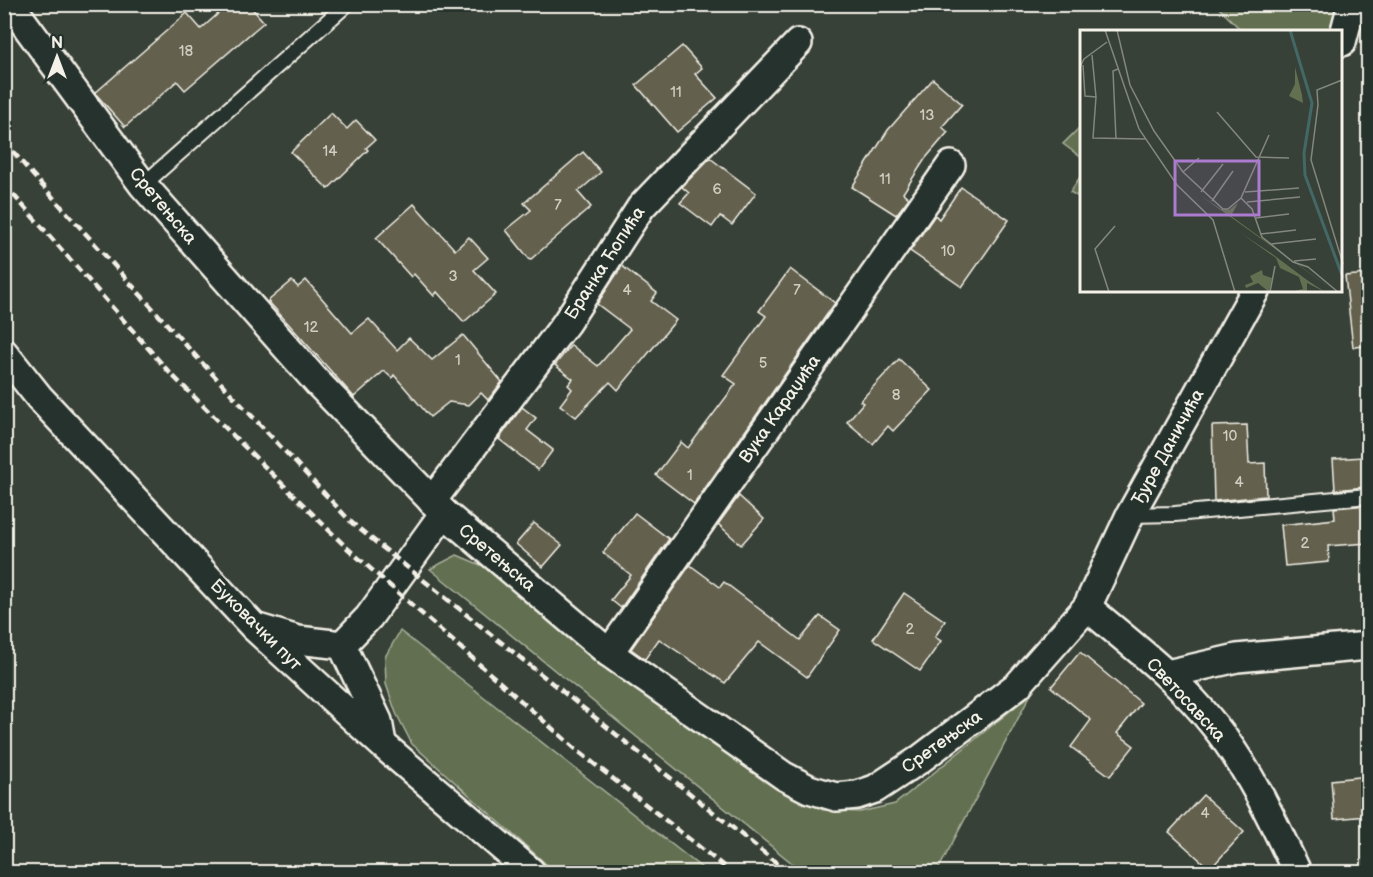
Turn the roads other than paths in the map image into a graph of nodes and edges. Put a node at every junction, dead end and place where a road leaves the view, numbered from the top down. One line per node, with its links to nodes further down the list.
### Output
1 (10, 4): 7 (street, Сретењска)
2 (347, 4): 7 (lane)
3 (1352, 4): 4 (street)
4 (1343, 35)
5 (798, 43): 11 (street, Бранка Ћопића)
6 (951, 165): 17 (street, Вука Караџића)
7 (143, 185): 11 (street, Сретењска)
8 (1255, 292): 12 (street, Ђуре Даничића)
9 (4, 353): 14 (street, Буковачки пут)
10 (1368, 496): 12 (lane)
11 (438, 507): 15 (street, Бранка Ћопића); 17 (street, Сретењска)
12 (1130, 515): 13 (street, Ђуре Даничића)
13 (1087, 607): 17 (street, Сретењска); 18 (street, Светосавска)
14 (254, 627): 15 (street); 19 (street, Буковачки пут)
15 (342, 645): 19 (street)
16 (1368, 646): 18 (street)
17 (609, 653)
18 (1167, 674): 21 (street, Светосавска)
19 (383, 745): 20 (street, Буковачки пут)
20 (531, 873)
21 (1297, 873)

